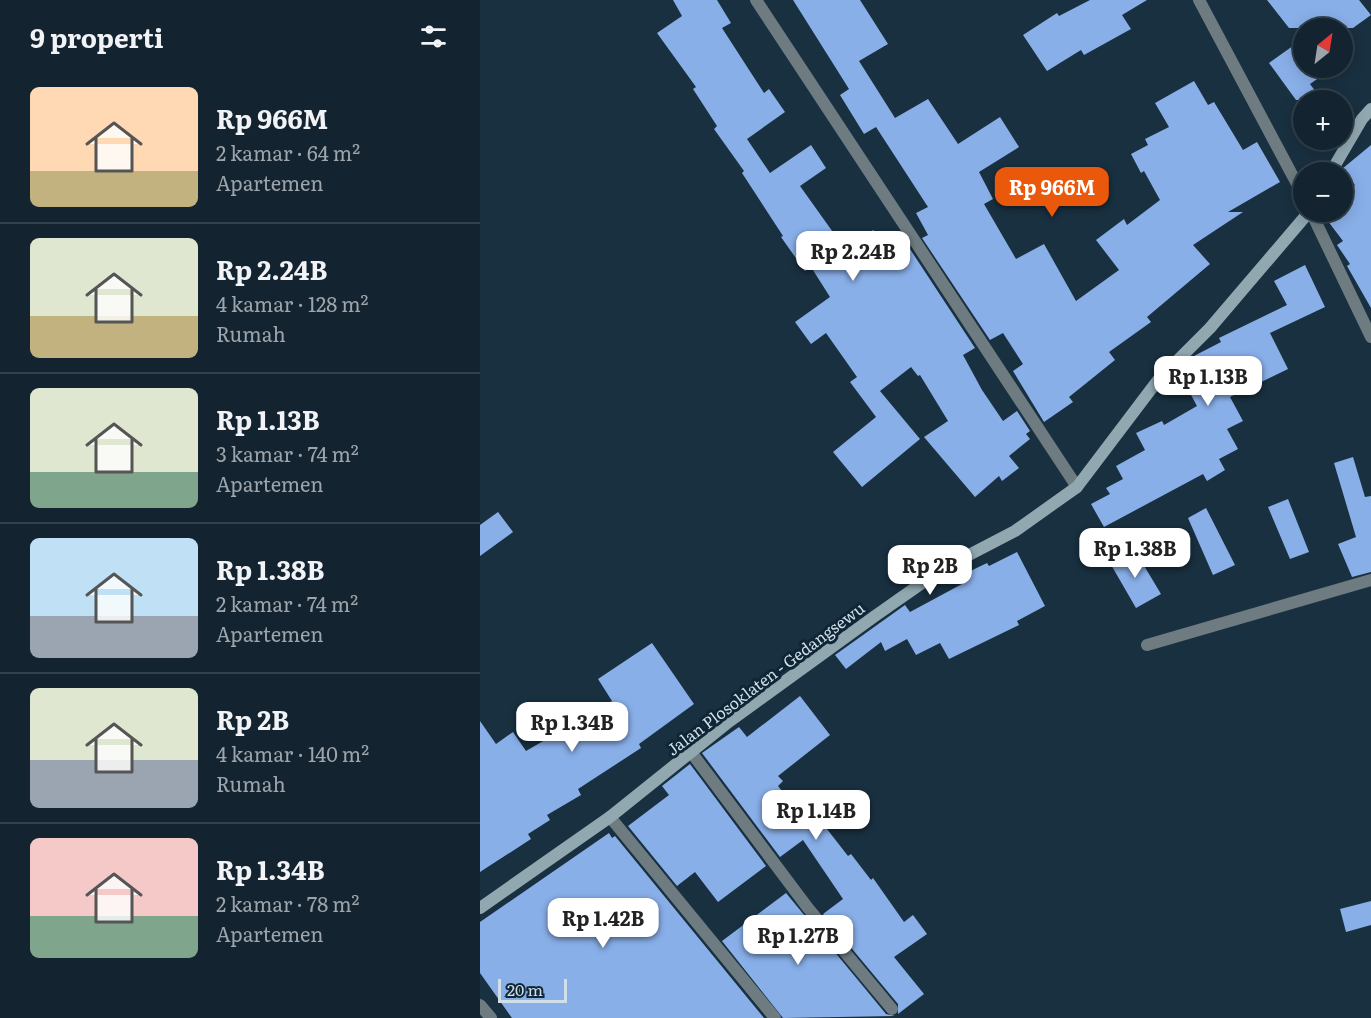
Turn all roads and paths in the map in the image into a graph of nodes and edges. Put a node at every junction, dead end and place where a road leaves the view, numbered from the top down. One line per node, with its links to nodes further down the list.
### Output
1 (756, 0): 9 (street)
2 (1199, 0): 5 (street)
3 (1371, 109): 4 (main road)
4 (1338, 162)
5 (1293, 176)
6 (1301, 222): 9 (main road, Jalan Plosoklaten - Gedangsewu)
7 (1315, 222): 8 (street)
8 (1371, 337)
9 (1077, 487): 12 (main road, Jalan Plosoklaten - Gedangsewu)
10 (1371, 580): 11 (street)
11 (1147, 645)
12 (691, 752): 13 (main road, Jalan Plosoklaten - Gedangsewu); 16 (street)
13 (610, 817): 14 (main road, Jalan Plosoklaten - Gedangsewu); 18 (street)
14 (480, 908)
15 (480, 1005): 17 (street)
16 (892, 1009)
17 (491, 1018)
18 (775, 1018)

